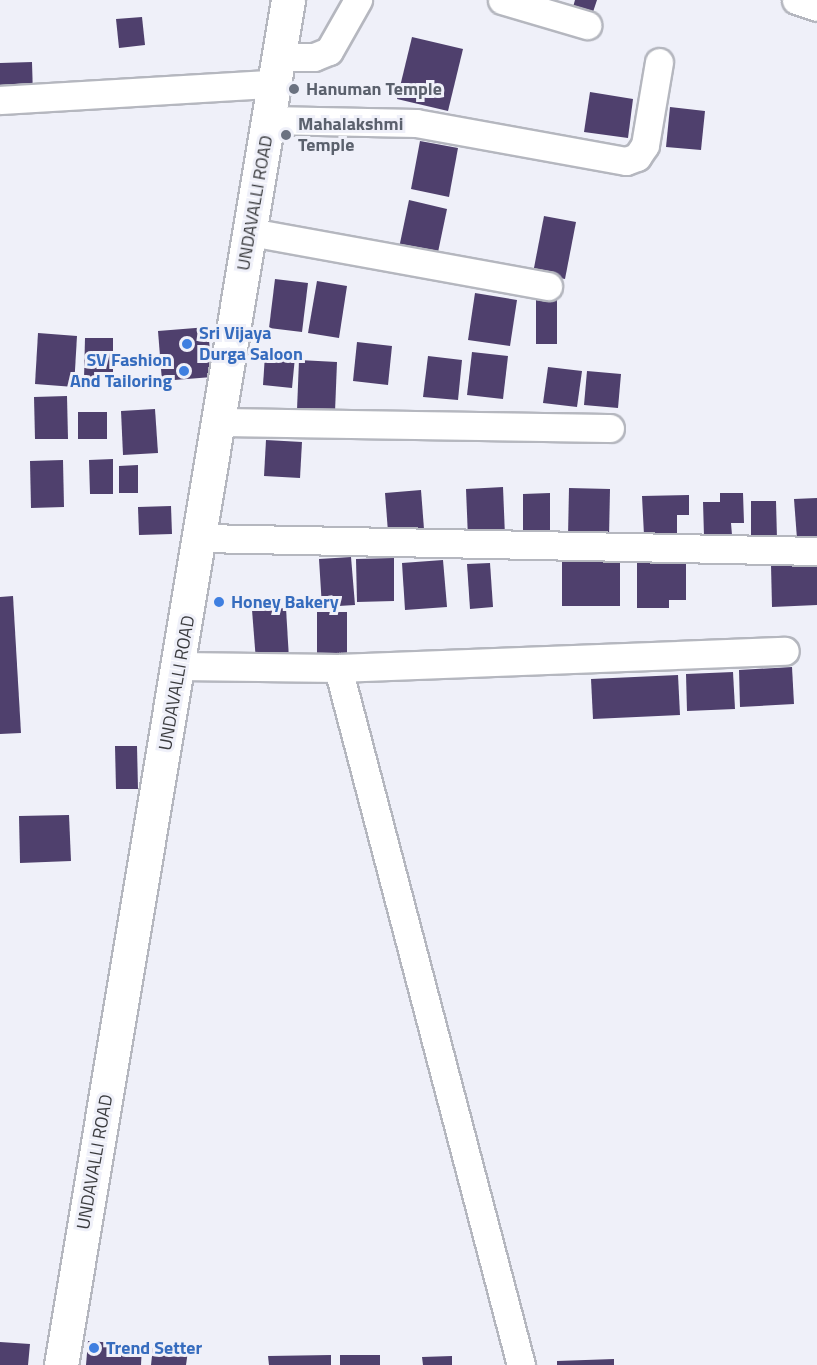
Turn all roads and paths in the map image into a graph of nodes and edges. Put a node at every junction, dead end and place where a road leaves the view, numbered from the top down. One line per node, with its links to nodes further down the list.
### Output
1 (288, 0): 8 (main road, UNDAVALLI ROAD)
2 (358, 0): 8 (street)
3 (502, 0): 6 (street)
4 (796, 0): 5 (street)
5 (817, 7)
6 (586, 25)
7 (659, 62): 10 (street)
8 (275, 70): 9 (street); 10 (main road, UNDAVALLI ROAD)
9 (0, 100)
10 (270, 120): 11 (main road, UNDAVALLI ROAD)
11 (250, 232): 12 (street); 13 (main road, UNDAVALLI ROAD)
12 (548, 286)
13 (220, 422): 14 (street); 15 (main road, UNDAVALLI ROAD)
14 (610, 428)
15 (202, 538): 16 (street); 18 (main road, UNDAVALLI ROAD)
16 (817, 551)
17 (785, 651): 19 (street)
18 (180, 666): 19 (street); 20 (main road, UNDAVALLI ROAD)
19 (338, 668): 21 (street)
20 (61, 1365)
21 (521, 1365)

